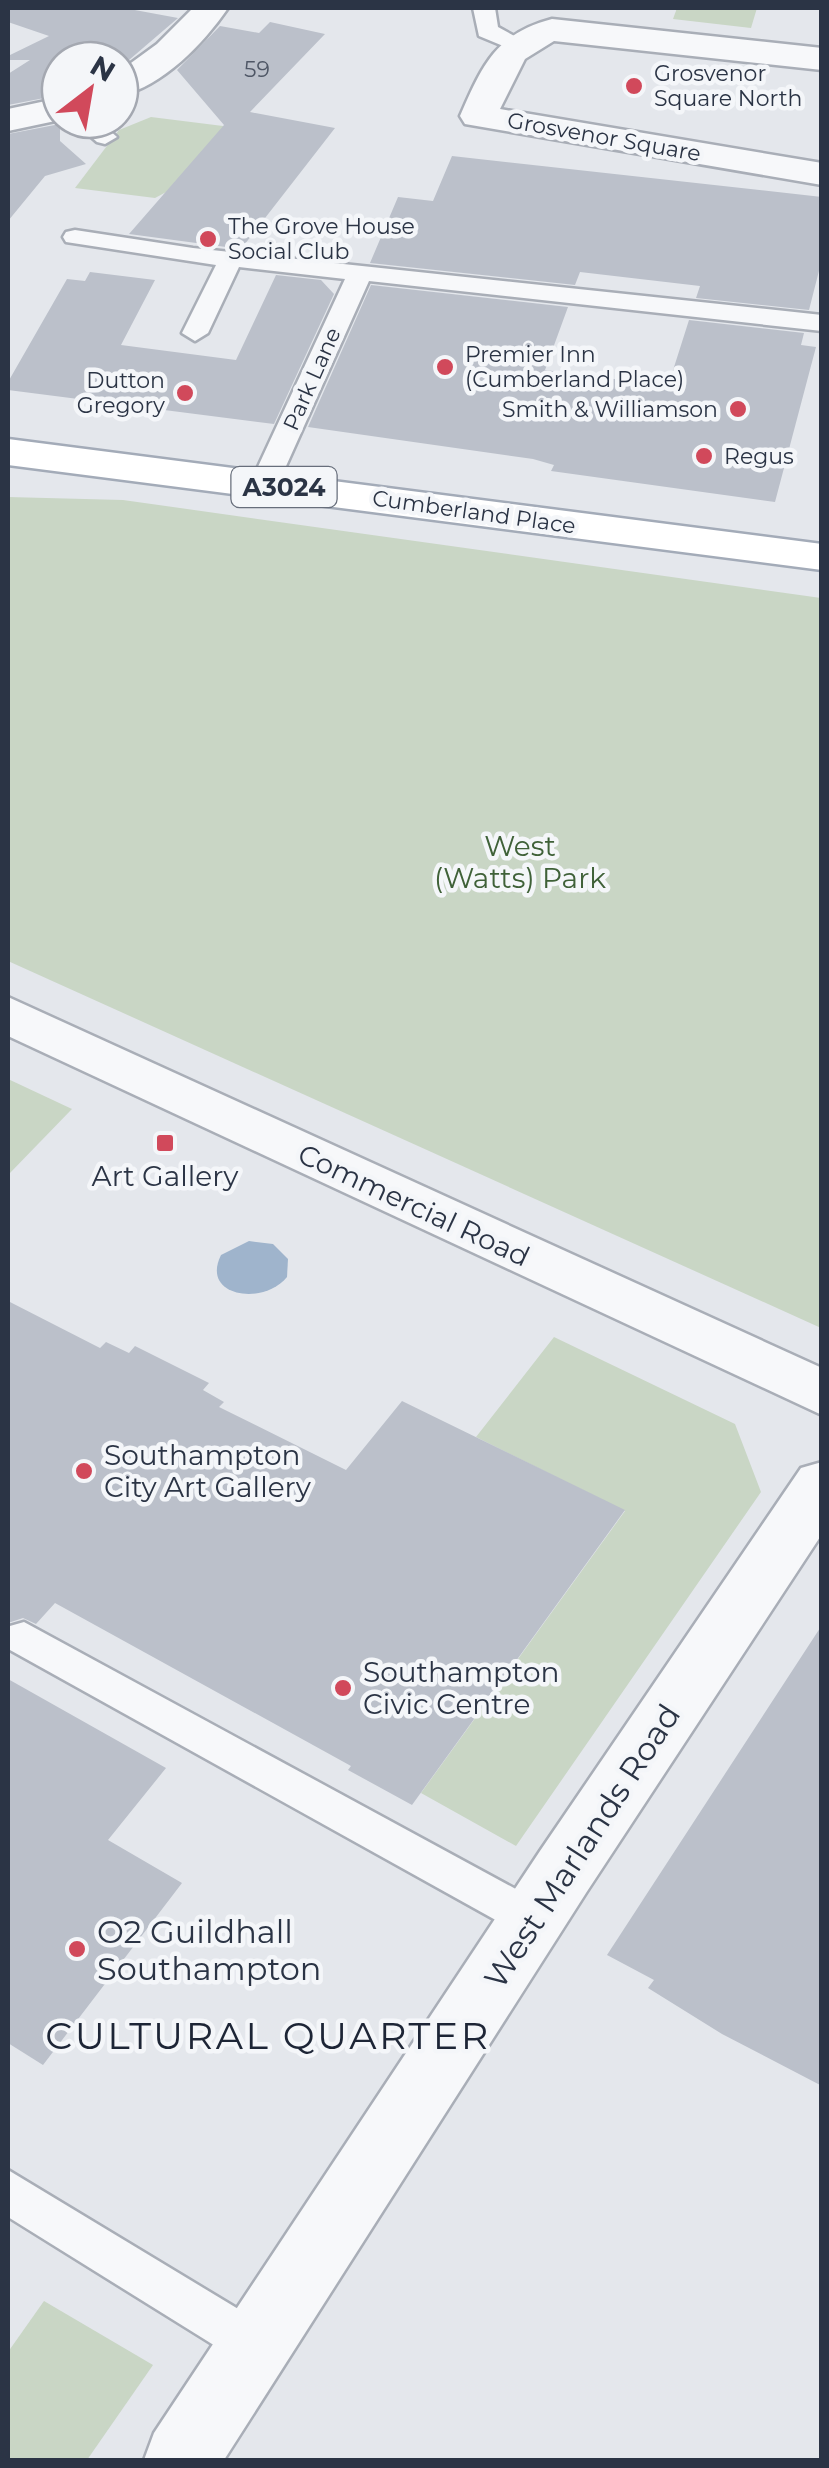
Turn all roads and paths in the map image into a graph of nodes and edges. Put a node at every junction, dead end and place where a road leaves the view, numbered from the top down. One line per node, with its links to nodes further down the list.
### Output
1 (211, 8): 5 (street)
2 (484, 8): 3 (lane)
3 (516, 43): 4 (street); 8 (street, Grosvenor Square)
4 (822, 59)
5 (140, 75)
6 (40, 113): 7 (street)
7 (8, 120)
8 (822, 174)
9 (75, 237): 10 (lane)
10 (145, 247): 11 (lane); 12 (lane)
11 (231, 259): 13 (lane); 15 (lane)
12 (129, 268)
13 (360, 273): 14 (lane); 17 (lane, Park Lane)
14 (822, 323)
15 (196, 333)
16 (8, 452): 17 (main road, Cumberland Place / A3024)
17 (264, 484): 18 (main road, Cumberland Place / A3024)
18 (822, 557)
19 (8, 1016): 20 (street, Commercial Road)
20 (822, 1392)
21 (822, 1486): 23 (street, West Marlands Road)
22 (24, 1638): 23 (lane)
23 (532, 1919): 25 (street, West Marlands Road)
24 (8, 2192): 25 (lane)
25 (256, 2346): 26 (street, West Marlands Road)
26 (182, 2460)

